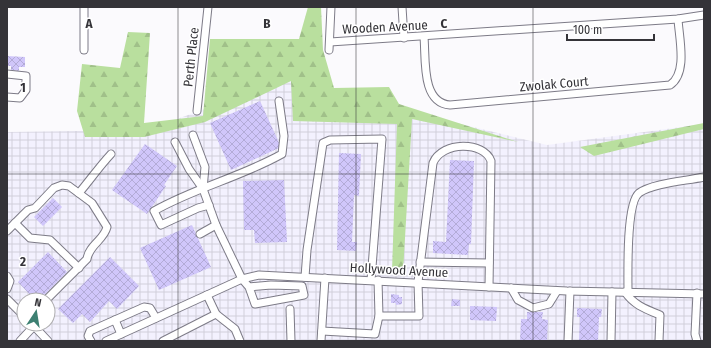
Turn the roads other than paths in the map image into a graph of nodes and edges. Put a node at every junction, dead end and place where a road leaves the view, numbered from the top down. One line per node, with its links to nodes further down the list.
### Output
1 (84, 7): 10 (street)
2 (208, 7): 15 (street, Perth Place)
3 (331, 7): 9 (street)
4 (402, 7): 8 (street)
5 (704, 15): 6 (street, Wooden Avenue)
6 (678, 19): 7 (street, Wooden Avenue); 7 (street, Zwolak Court)
7 (424, 37): 8 (street, Wooden Avenue)
8 (404, 38): 9 (street, Wooden Avenue)
9 (330, 42): 11 (street)
10 (84, 50)
11 (329, 50)
12 (7, 74): 13 (street)
13 (7, 97)
14 (279, 101): 20 (street)
15 (197, 110)
16 (193, 135): 20 (street)
17 (175, 142): 20 (street)
18 (111, 154): 21 (street)
19 (704, 177): 44 (street)
20 (203, 189): 22 (street); 22 (street)
21 (79, 193): 23 (street); 29 (street)
22 (209, 205): 24 (street)
23 (15, 223): 25 (street); 29 (street)
24 (216, 225): 26 (street); 33 (street)
25 (7, 231)
26 (200, 234)
27 (420, 262): 28 (street); 28 (street); 35 (street)
28 (489, 263): 37 (street)
29 (79, 268): 42 (street)
30 (7, 276): 39 (street)
31 (305, 277): 32 (street, Hollywood Avenue); 33 (street, Hollywood Avenue); 34 (street)
32 (325, 278): 34 (street, Hollywood Avenue); 56 (street)
33 (242, 280): 36 (street); 46 (street, Hollywood Avenue)
34 (375, 280): 35 (street, Hollywood Avenue); 53 (street)
35 (418, 282): 37 (street, Hollywood Avenue); 53 (street)
36 (249, 287): 36 (street)
37 (489, 287): 38 (street, Hollywood Avenue)
38 (511, 288): 40 (street, Hollywood Avenue); 40 (street)
39 (7, 290)
40 (557, 291): 41 (street, Hollywood Avenue)
41 (570, 291): 43 (street, Hollywood Avenue); 68 (street)
42 (54, 292)
43 (612, 292): 44 (street, Hollywood Avenue); 69 (street)
44 (626, 292): 45 (street, Hollywood Avenue); 70 (street)
45 (701, 294): 48 (street)
46 (207, 295): 52 (street); 54 (street, Hollywood Avenue)
47 (7, 299): 50 (street)
48 (696, 305): 49 (street); 71 (street)
49 (704, 305)
50 (16, 308)
51 (290, 309): 66 (street)
52 (216, 314): 64 (street); 65 (street)
53 (379, 316): 56 (street)
54 (156, 318): 55 (street); 59 (street, Hollywood Avenue)
55 (114, 320): 59 (street); 62 (street)
56 (322, 331): 67 (street)
57 (27, 332): 60 (street)
58 (40, 332): 61 (street)
59 (121, 334): 63 (street, Hollywood Avenue)
60 (20, 341)
61 (48, 341)
62 (91, 341)
63 (106, 341)
64 (163, 341)
65 (240, 341)
66 (291, 341)
67 (321, 341)
68 (568, 341)
69 (611, 341)
70 (659, 341)
71 (697, 341)

